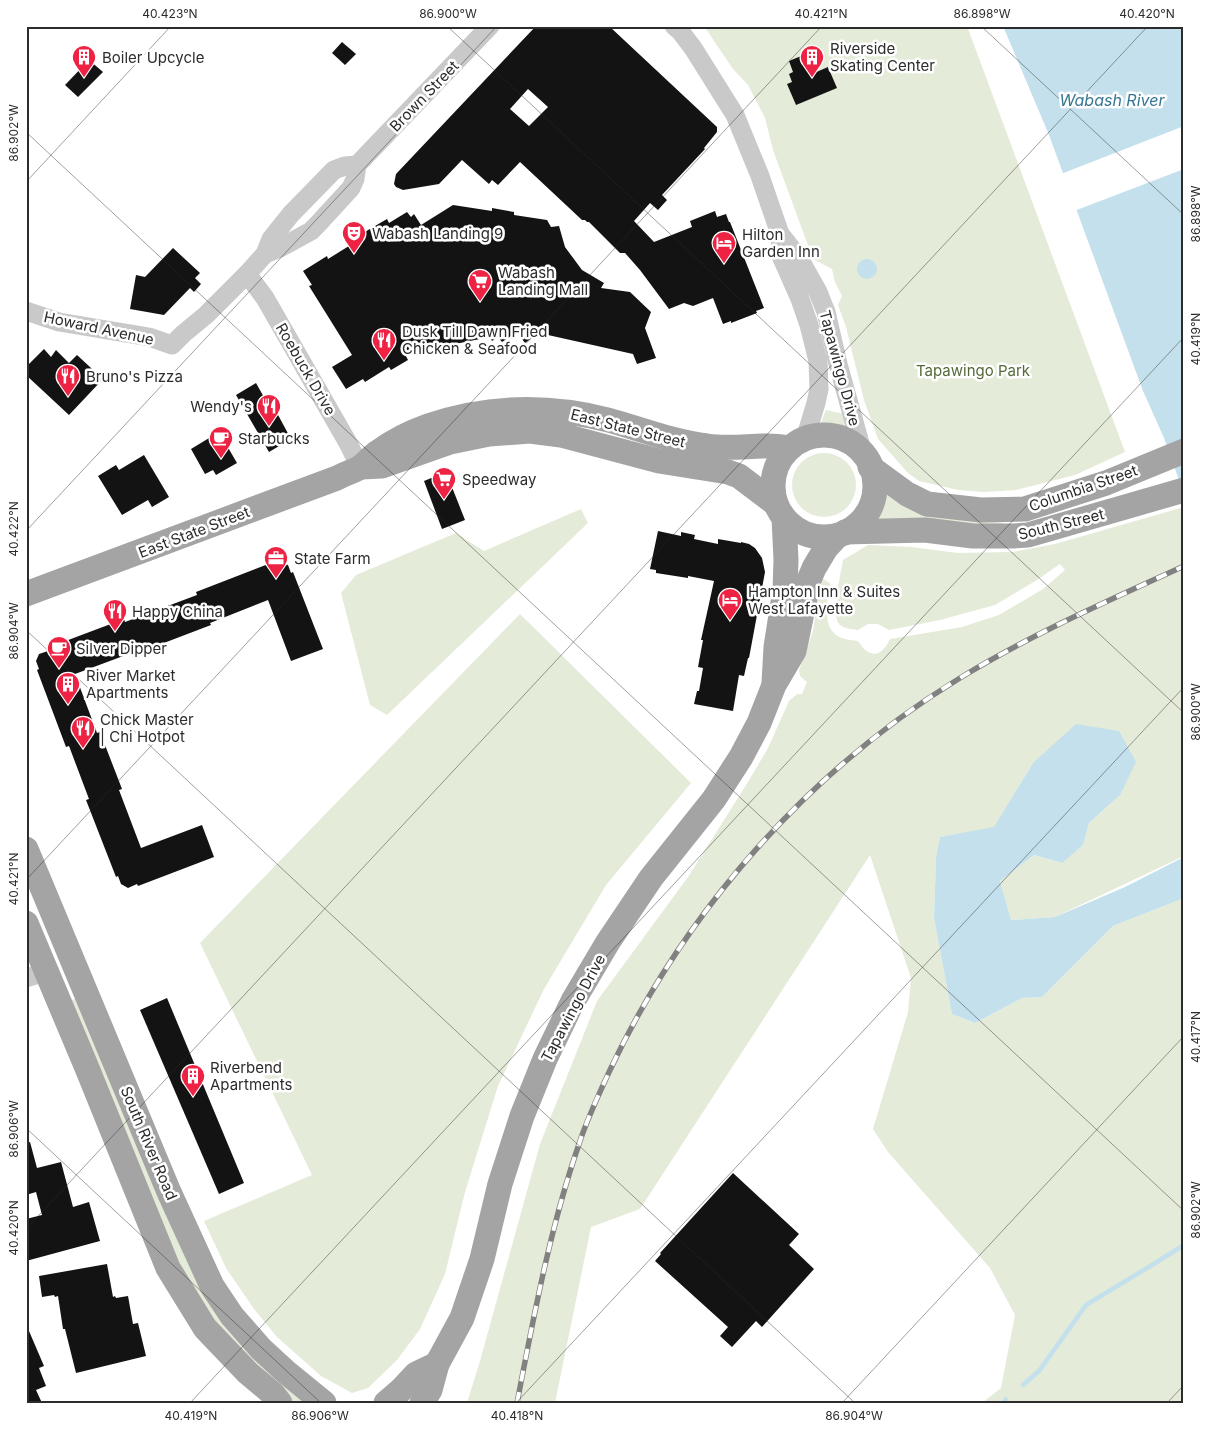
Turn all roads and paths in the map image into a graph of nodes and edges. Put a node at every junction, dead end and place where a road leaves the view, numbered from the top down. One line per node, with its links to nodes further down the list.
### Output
1 (490, 26): 3 (street, Brown Street)
2 (674, 26): 4 (street, Tapawingo Drive)
3 (357, 165): 5 (street, Brown Street); 5 (street, Brown Street)
4 (780, 234): 9 (street, Tapawingo Drive); 11 (street, Tapawingo Drive)
5 (265, 254): 6 (street, Brown Street)
6 (246, 274): 8 (street, Brown Street); 12 (street, Roebuck Drive)
7 (26, 311): 8 (street, Howard Avenue)
8 (172, 344)
9 (798, 443): 11 (main road); 12 (main road, East State Street); 14 (main road)
10 (1184, 451): 11 (main road, Columbia Street)
11 (866, 460): 15 (main road)
12 (360, 467): 14 (main road, East State Street); 16 (main road, East State Street)
13 (1184, 490): 15 (main road, South Street)
14 (780, 511): 15 (main road); 19 (main road, Tapawingo Drive)
15 (841, 534): 19 (main road, Tapawingo Drive)
16 (91, 571): 17 (main road); 18 (main road, East State Street)
17 (26, 580)
18 (26, 594)
19 (774, 685): 25 (main road, Tapawingo Drive)
20 (26, 849): 24 (main road, South River Road)
21 (26, 888): 24 (main road)
22 (26, 922): 23 (main road, South River Road)
23 (35, 976): 26 (main road, South River Road)
24 (81, 982): 27 (main road, South River Road)
25 (437, 1364): 28 (main road); 29 (main road, Tapawingo Drive)
26 (280, 1403)
27 (324, 1403)
28 (386, 1403)
29 (422, 1403)

